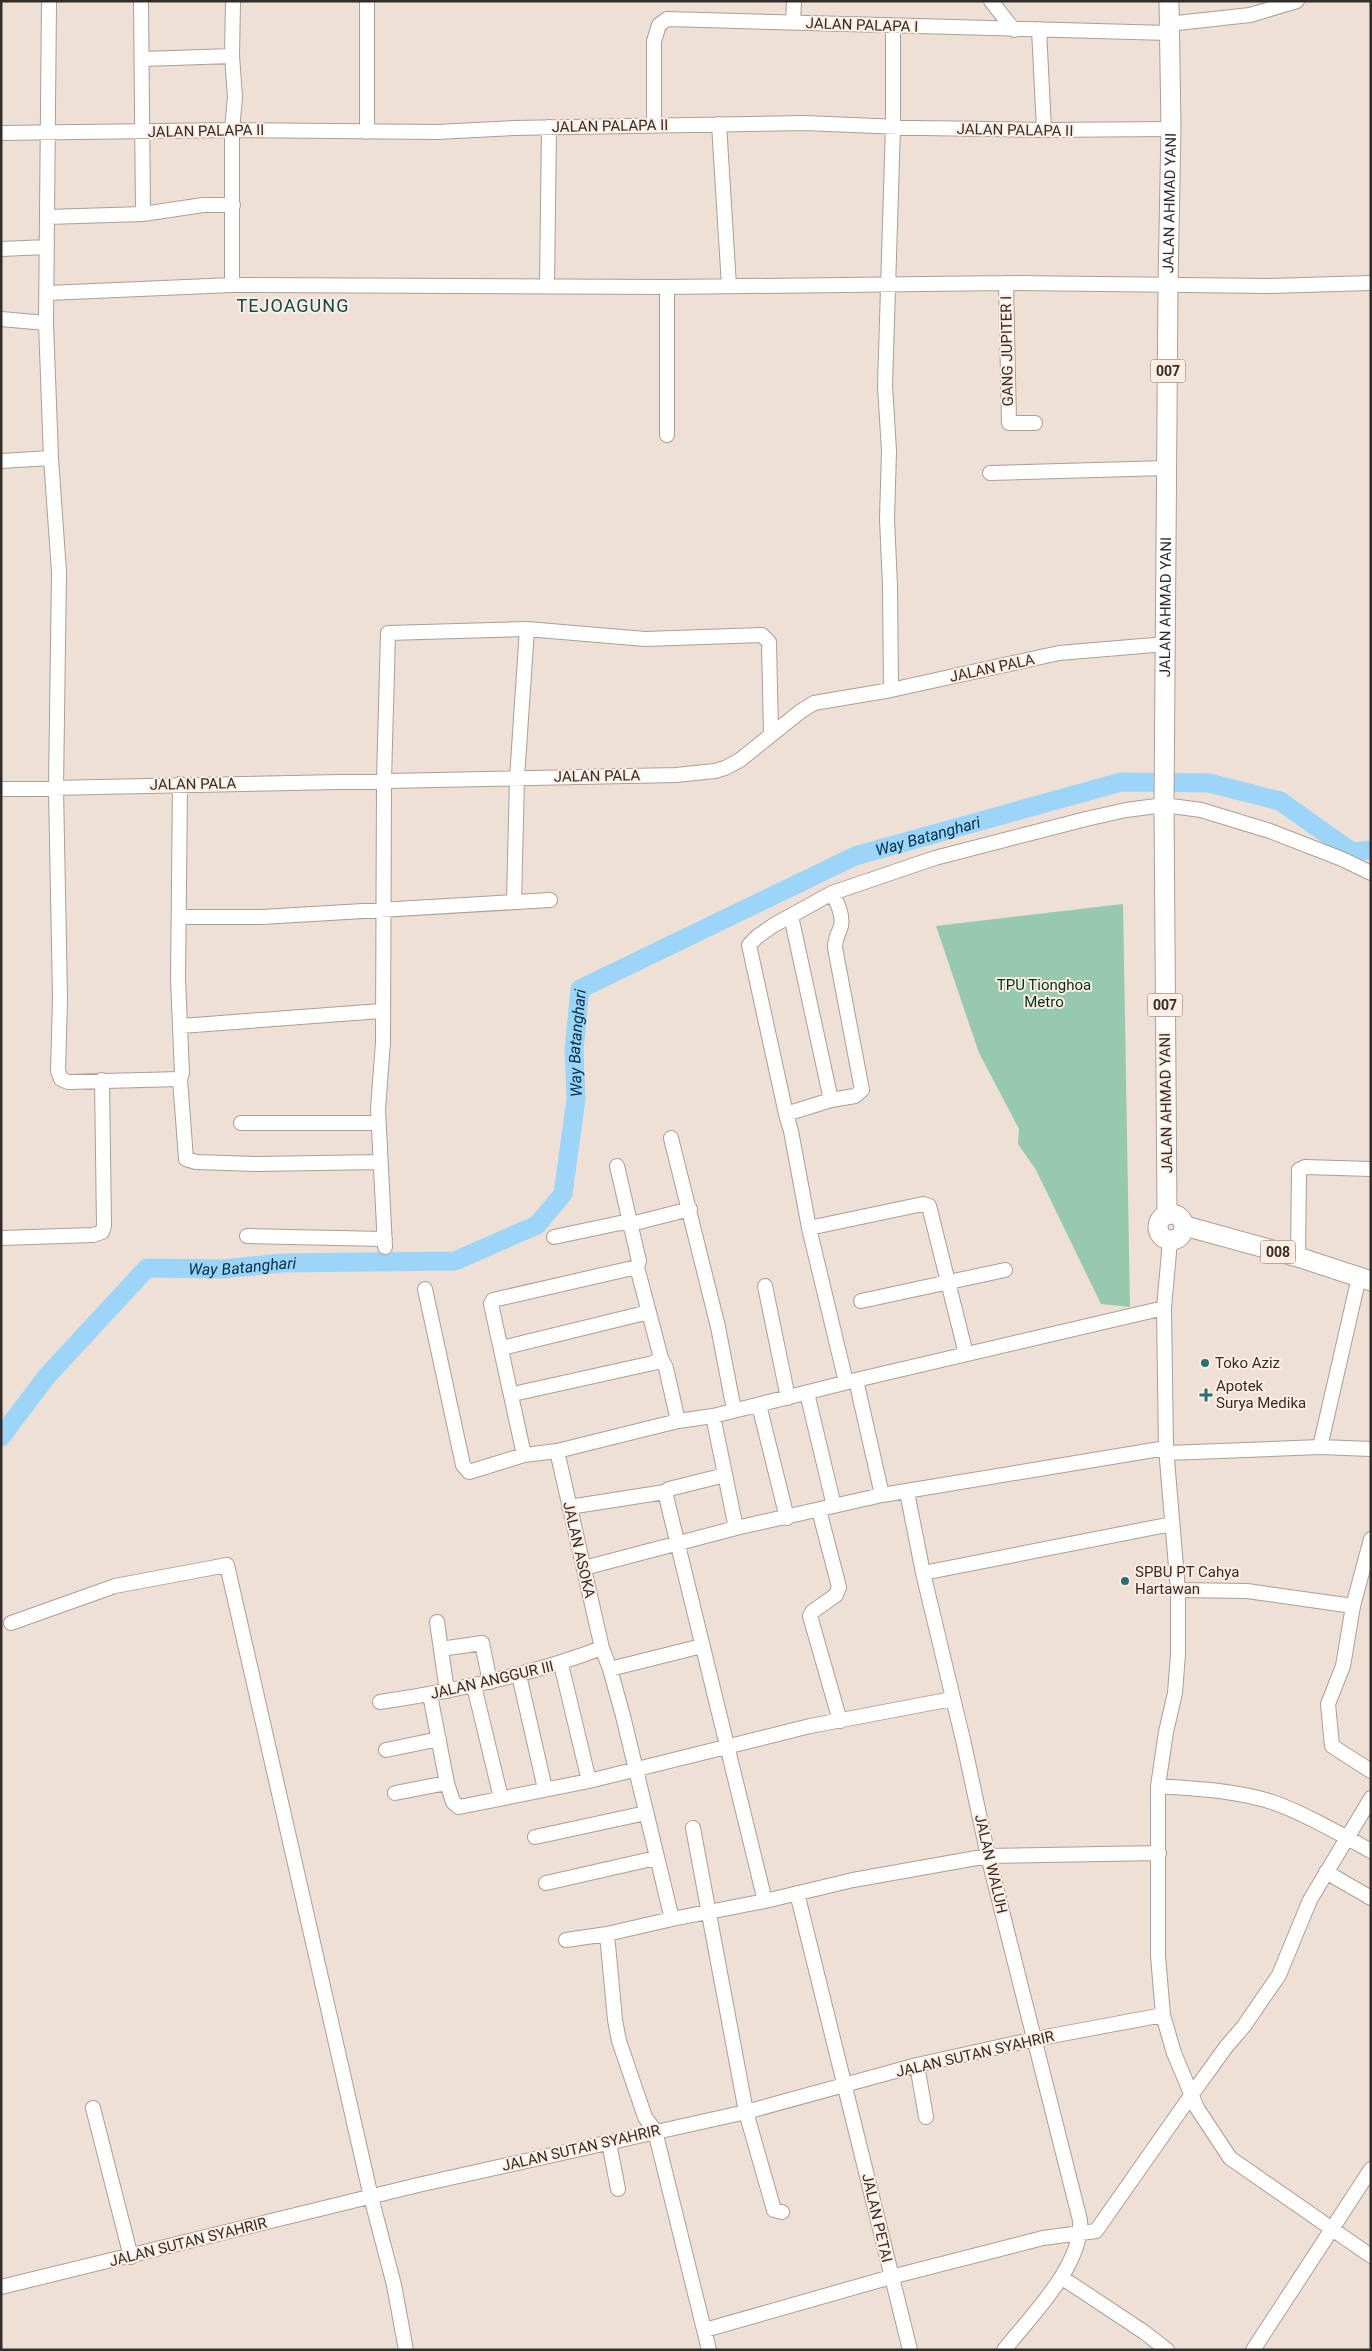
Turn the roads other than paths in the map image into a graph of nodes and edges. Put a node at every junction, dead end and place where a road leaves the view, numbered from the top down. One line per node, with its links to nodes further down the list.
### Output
1 (49, 1): 26 (street)
2 (141, 1): 15 (street)
3 (233, 1): 14 (street)
4 (367, 1): 24 (street)
5 (794, 1): 9 (street)
6 (991, 1): 13 (street)
7 (1169, 1): 12 (main road, JALAN AHMAD YANI / 007)
8 (1297, 1): 12 (street, JALAN PALAPA I)
9 (793, 23): 10 (street, JALAN PALAPA I); 16 (street, JALAN PALAPA I)
10 (893, 26): 13 (street, JALAN PALAPA I); 18 (street)
11 (1038, 29): 12 (street, JALAN PALAPA I); 13 (street, JALAN PALAPA I); 22 (street)
12 (1168, 29): 20 (main road, JALAN AHMAD YANI / 007)
13 (1014, 30)
14 (232, 56): 15 (street); 21 (street)
15 (143, 59): 23 (street)
16 (654, 124): 17 (street, JALAN PALAPA II); 19 (street, JALAN PALAPA II)
17 (719, 124): 18 (street, JALAN PALAPA II); 38 (street)
18 (893, 126): 22 (street, JALAN PALAPA II); 32 (street)
19 (549, 127): 24 (street, JALAN PALAPA II); 36 (street)
20 (1172, 129): 22 (street, JALAN PALAPA II); 37 (main road, JALAN AHMAD YANI / 007)
21 (232, 130): 23 (street, JALAN PALAPA II); 24 (street, JALAN PALAPA II); 27 (street)
22 (1044, 130)
23 (143, 132): 26 (street, JALAN PALAPA II); 28 (street)
24 (367, 132)
25 (1, 133): 26 (street, JALAN PALAPA II)
26 (49, 133): 29 (street)
27 (233, 205): 28 (street); 35 (street)
28 (143, 214): 29 (street)
29 (47, 217): 30 (street)
30 (47, 247): 31 (street); 40 (street)
31 (1, 248)
32 (887, 283): 33 (street); 38 (street); 51 (street)
33 (1006, 283): 37 (street); 43 (street, GANG JUPITER I)
34 (1371, 284): 37 (street)
35 (232, 285): 36 (street); 40 (street)
36 (548, 285): 39 (street)
37 (1168, 285): 47 (main road, JALAN AHMAD YANI / 007)
38 (729, 286): 39 (street)
39 (667, 287): 44 (street)
40 (48, 293): 42 (street)
41 (1, 319): 42 (street)
42 (46, 323): 45 (street)
43 (1035, 423)
44 (667, 435)
45 (52, 458): 46 (street); 56 (street)
46 (1, 461)
47 (1167, 468): 48 (street); 50 (main road, JALAN AHMAD YANI / 007)
48 (990, 473)
49 (528, 629): 52 (street); 53 (street); 54 (street)
50 (1166, 644): 51 (street, JALAN PALA); 58 (main road, JALAN AHMAD YANI / 007)
51 (891, 690): 52 (street, JALAN PALA)
52 (771, 735): 53 (street, JALAN PALA)
53 (517, 778): 54 (street, JALAN PALA); 62 (street)
54 (384, 780): 55 (street, JALAN PALA); 63 (street)
55 (180, 784): 56 (street, JALAN PALA); 65 (street)
56 (56, 788): 57 (street, JALAN PALA); 69 (street)
57 (1, 789)
58 (1165, 801): 59 (street); 60 (street); 79 (main road, JALAN AHMAD YANI / 007)
59 (1371, 873)
60 (832, 893): 64 (street); 70 (street)
61 (550, 900): 62 (street)
62 (514, 902): 63 (street)
63 (383, 910): 65 (street); 66 (street)
64 (791, 916): 70 (street); 71 (street)
65 (180, 917): 67 (street)
66 (382, 1011): 67 (street); 73 (street)
67 (181, 1026): 68 (street)
68 (180, 1079): 69 (street); 75 (street)
69 (102, 1080): 85 (street)
70 (831, 1100): 71 (street)
71 (786, 1114): 82 (street)
72 (241, 1123): 73 (street)
73 (378, 1123): 75 (street)
74 (671, 1138): 78 (street)
75 (380, 1162): 83 (street)
76 (617, 1166): 80 (street)
77 (1371, 1169): 87 (street)
78 (690, 1210): 80 (street); 105 (street)
79 (1167, 1215): 81 (main road, 008); 86 (main road)
80 (631, 1224): 84 (street); 88 (street)
81 (1185, 1226): 86 (main road); 87 (main road, 008)
82 (809, 1228): 91 (street); 100 (street)
83 (247, 1236)
84 (554, 1237)
85 (1, 1238)
86 (1170, 1241): 95 (street)
87 (1298, 1257): 90 (main road, 008)
88 (637, 1267): 96 (street); 97 (street)
89 (1006, 1270): 91 (street)
90 (1365, 1279): 108 (street)
91 (948, 1283): 94 (street); 98 (street)
92 (765, 1286): 103 (street)
93 (425, 1289): 112 (street)
94 (861, 1301)
95 (1164, 1308): 98 (street); 110 (street)
96 (649, 1312): 97 (street); 99 (street)
97 (502, 1348): 102 (street)
98 (966, 1354): 100 (street)
99 (661, 1358): 102 (street); 107 (street)
100 (851, 1381): 101 (street); 116 (street)
101 (806, 1393): 103 (street); 117 (street)
102 (513, 1394): 112 (street)
103 (788, 1398): 104 (street)
104 (759, 1405): 105 (street); 120 (street)
105 (734, 1410): 106 (street)
106 (713, 1416): 107 (street); 113 (street)
107 (678, 1421): 111 (street)
108 (1320, 1447): 109 (street); 110 (street)
109 (1371, 1449)
110 (1166, 1450): 115 (street); 121 (street)
111 (557, 1451): 112 (street); 118 (street, JALAN ASOKA)
112 (524, 1455)
113 (725, 1474): 114 (street); 122 (street)
114 (665, 1492): 118 (street); 124 (street)
115 (907, 1492): 116 (street); 126 (street, JALAN WALUH)
116 (882, 1496): 117 (street)
117 (834, 1506): 119 (street)
118 (568, 1507): 125 (street, JALAN ASOKA)
119 (819, 1510): 120 (street); 143 (street)
120 (787, 1518): 122 (street)
121 (1172, 1524): 126 (street); 127 (street)
122 (736, 1528): 124 (street)
123 (1371, 1540): 128 (street)
124 (676, 1544): 125 (street); 131 (street)
125 (584, 1568): 132 (street, JALAN ASOKA)
126 (923, 1573): 141 (street, JALAN WALUH)
127 (1178, 1590): 128 (street); 151 (street)
128 (1353, 1606): 148 (street)
129 (11, 1622): 185 (street)
130 (437, 1622): 133 (street)
131 (702, 1646): 135 (street); 145 (street)
132 (602, 1648): 134 (street, JALAN ANGGUR III); 135 (street, JALAN ASOKA)
133 (441, 1649): 137 (street); 139 (street)
134 (561, 1664): 136 (street, JALAN ANGGUR III); 149 (street)
135 (610, 1669): 147 (street, JALAN ASOKA)
136 (519, 1675): 137 (street, JALAN ANGGUR III); 152 (street)
137 (490, 1682): 138 (street, JALAN ANGGUR III)
138 (474, 1686): 139 (street, JALAN ANGGUR III); 154 (street)
139 (447, 1692): 140 (street, JALAN ANGGUR III)
140 (430, 1695): 142 (street, JALAN ANGGUR III); 144 (street)
141 (952, 1699): 143 (street); 162 (street, JALAN WALUH)
142 (380, 1702)
143 (840, 1721): 145 (street)
144 (438, 1739): 146 (street); 150 (street)
145 (727, 1746): 147 (street); 168 (street)
146 (386, 1750)
147 (634, 1770): 149 (street); 156 (street, JALAN ASOKA)
148 (1371, 1771)
149 (589, 1781): 152 (street)
150 (447, 1783): 153 (street); 154 (street)
151 (1158, 1786): 159 (street); 161 (street)
152 (545, 1789): 154 (street)
153 (395, 1793)
154 (501, 1798)
155 (1371, 1798): 159 (street)
156 (646, 1813): 158 (street); 163 (street, JALAN ASOKA)
157 (693, 1828): 169 (street)
158 (534, 1836)
159 (1346, 1837): 160 (street); 164 (street)
160 (1371, 1851)
161 (1159, 1854): 162 (street); 173 (street)
162 (988, 1856): 166 (street); 174 (street, JALAN WALUH)
163 (656, 1858): 165 (street); 170 (street, JALAN ASOKA)
164 (1326, 1872): 167 (street); 177 (street)
165 (546, 1883)
166 (797, 1892): 168 (street); 176 (street, JALAN PETAI)
167 (1371, 1898)
168 (765, 1901): 169 (street)
169 (711, 1912): 170 (street); 179 (street)
170 (672, 1919): 171 (street)
171 (607, 1934): 172 (street); 181 (street)
172 (566, 1940)
173 (1163, 2015): 174 (street, JALAN SUTAN SYAHRIR); 177 (street)
174 (1035, 2039): 175 (street, JALAN SUTAN SYAHRIR); 188 (street, JALAN WALUH)
175 (917, 2065): 176 (street, JALAN SUTAN SYAHRIR); 180 (street)
176 (845, 2086): 179 (street, JALAN SUTAN SYAHRIR); 191 (street, JALAN PETAI)
177 (1192, 2094): 187 (street); 188 (street)
178 (93, 2108): 190 (street)
179 (746, 2112): 181 (street, JALAN SUTAN SYAHRIR); 186 (street)
180 (926, 2117)
181 (654, 2131): 182 (street, JALAN SUTAN SYAHRIR); 194 (street)
182 (608, 2143): 184 (street); 185 (street, JALAN SUTAN SYAHRIR)
183 (1371, 2169): 187 (street)
184 (618, 2189)
185 (371, 2197): 190 (street, JALAN SUTAN SYAHRIR); 195 (street)
186 (782, 2212)
187 (1330, 2228): 189 (street); 200 (street)
188 (1081, 2234): 191 (street); 192 (street)
189 (1371, 2256)
190 (130, 2257): 193 (street, JALAN SUTAN SYAHRIR)
191 (891, 2277): 194 (street); 197 (street, JALAN PETAI)
192 (1061, 2277): 198 (street); 199 (street)
193 (1, 2287)
194 (705, 2330): 196 (street)
195 (406, 2350)
196 (709, 2350)
197 (910, 2350)
198 (1004, 2350)
199 (1167, 2350)
200 (1253, 2350)

